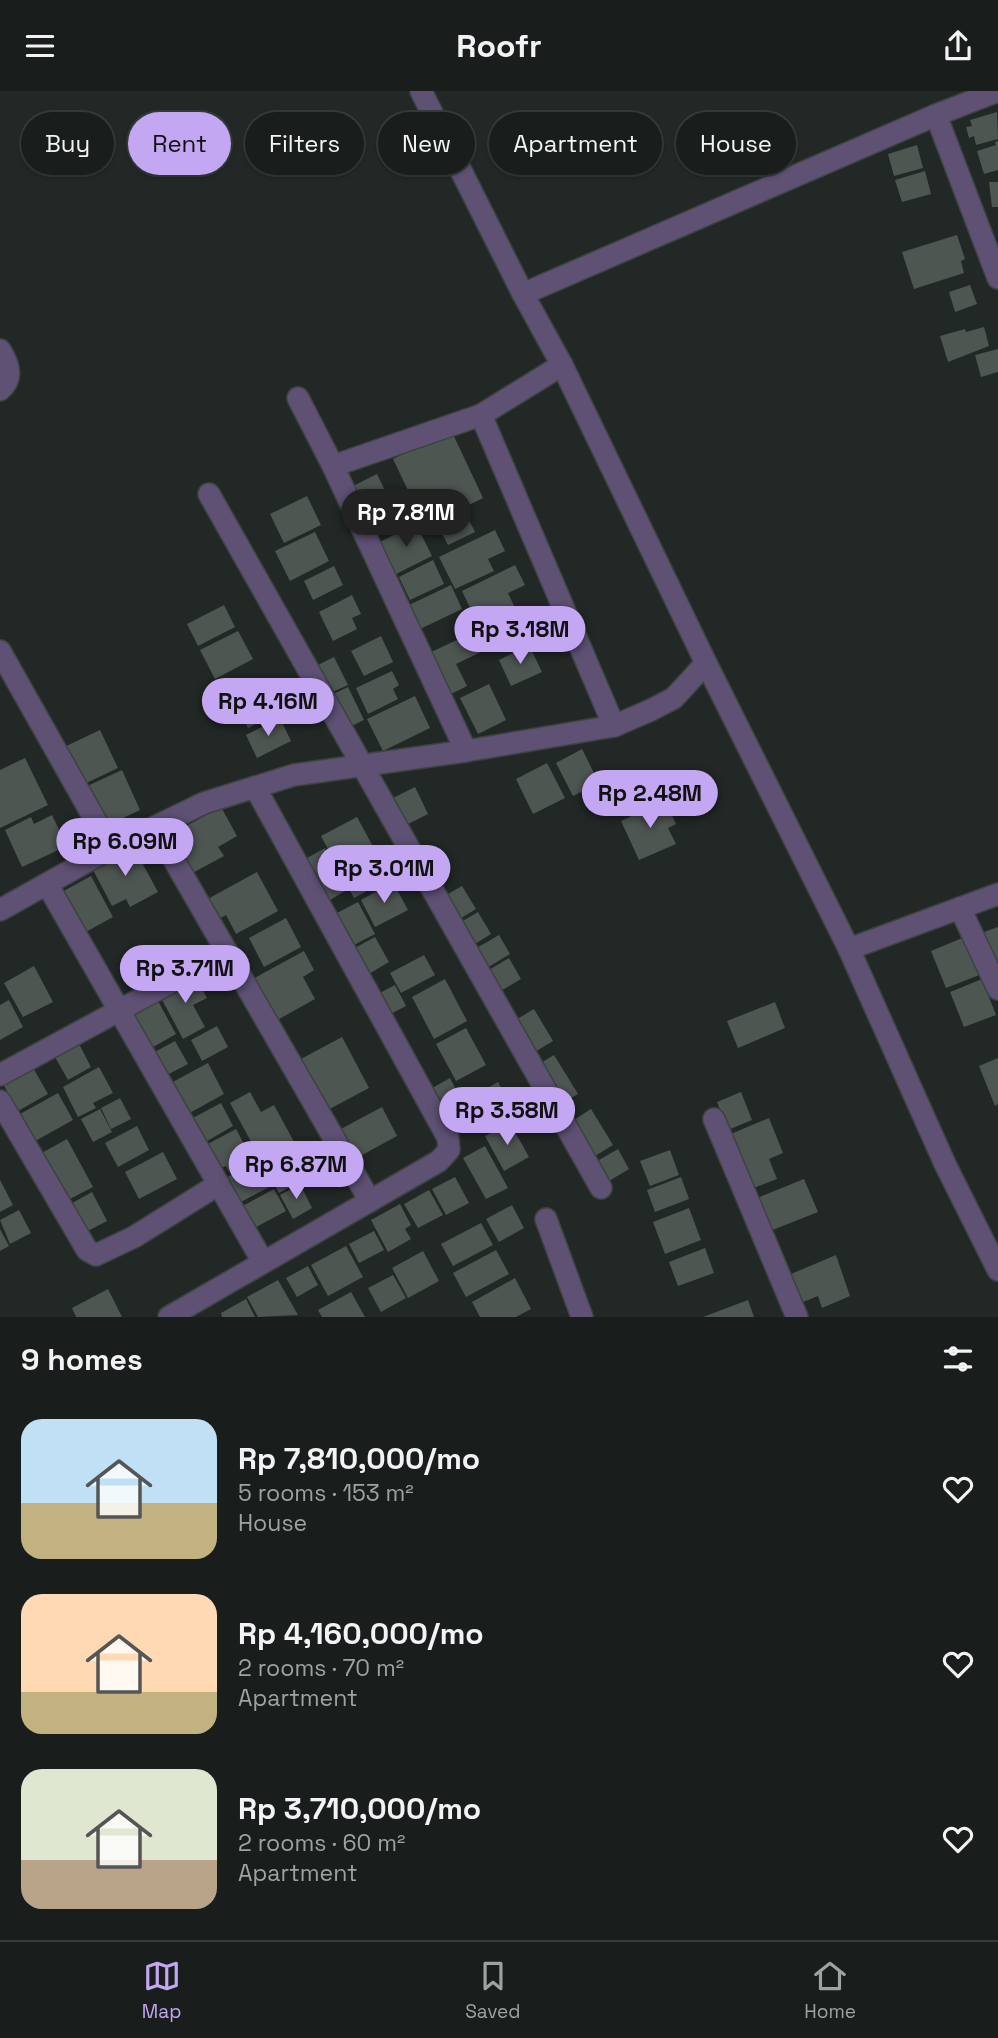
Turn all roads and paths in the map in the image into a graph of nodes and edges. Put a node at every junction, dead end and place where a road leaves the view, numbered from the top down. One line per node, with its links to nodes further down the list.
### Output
1 (421, 91): 5 (street)
2 (998, 91): 3 (street)
3 (936, 115): 4 (street); 5 (street)
4 (998, 278)
5 (523, 294): 7 (street)
6 (0, 350): 8 (street)
7 (562, 365): 10 (street); 14 (street)
8 (0, 390)
9 (298, 398): 11 (street)
10 (481, 415): 11 (street); 15 (street)
11 (333, 466): 16 (street)
12 (209, 494): 17 (street)
13 (0, 651): 20 (street)
14 (705, 663): 15 (street); 25 (street)
15 (614, 726): 16 (street)
16 (466, 751): 17 (street)
17 (360, 764): 18 (street); 33 (street)
18 (255, 787): 19 (street); 34 (street)
19 (155, 827): 20 (street); 26 (street)
20 (111, 848): 21 (street)
21 (47, 884): 24 (street); 28 (street)
22 (998, 894): 23 (street)
23 (960, 908): 25 (street); 27 (street)
24 (0, 910)
25 (849, 949): 37 (street)
26 (227, 952): 28 (street); 34 (street)
27 (998, 989)
28 (120, 1010): 29 (street); 32 (street)
29 (0, 1075)
30 (0, 1101): 32 (street)
31 (714, 1119): 40 (street)
32 (219, 1184): 36 (street)
33 (601, 1188)
34 (370, 1201): 36 (street)
35 (546, 1219): 39 (street)
36 (263, 1262): 38 (street)
37 (998, 1270)
38 (169, 1317)
39 (582, 1317)
40 (797, 1317)

